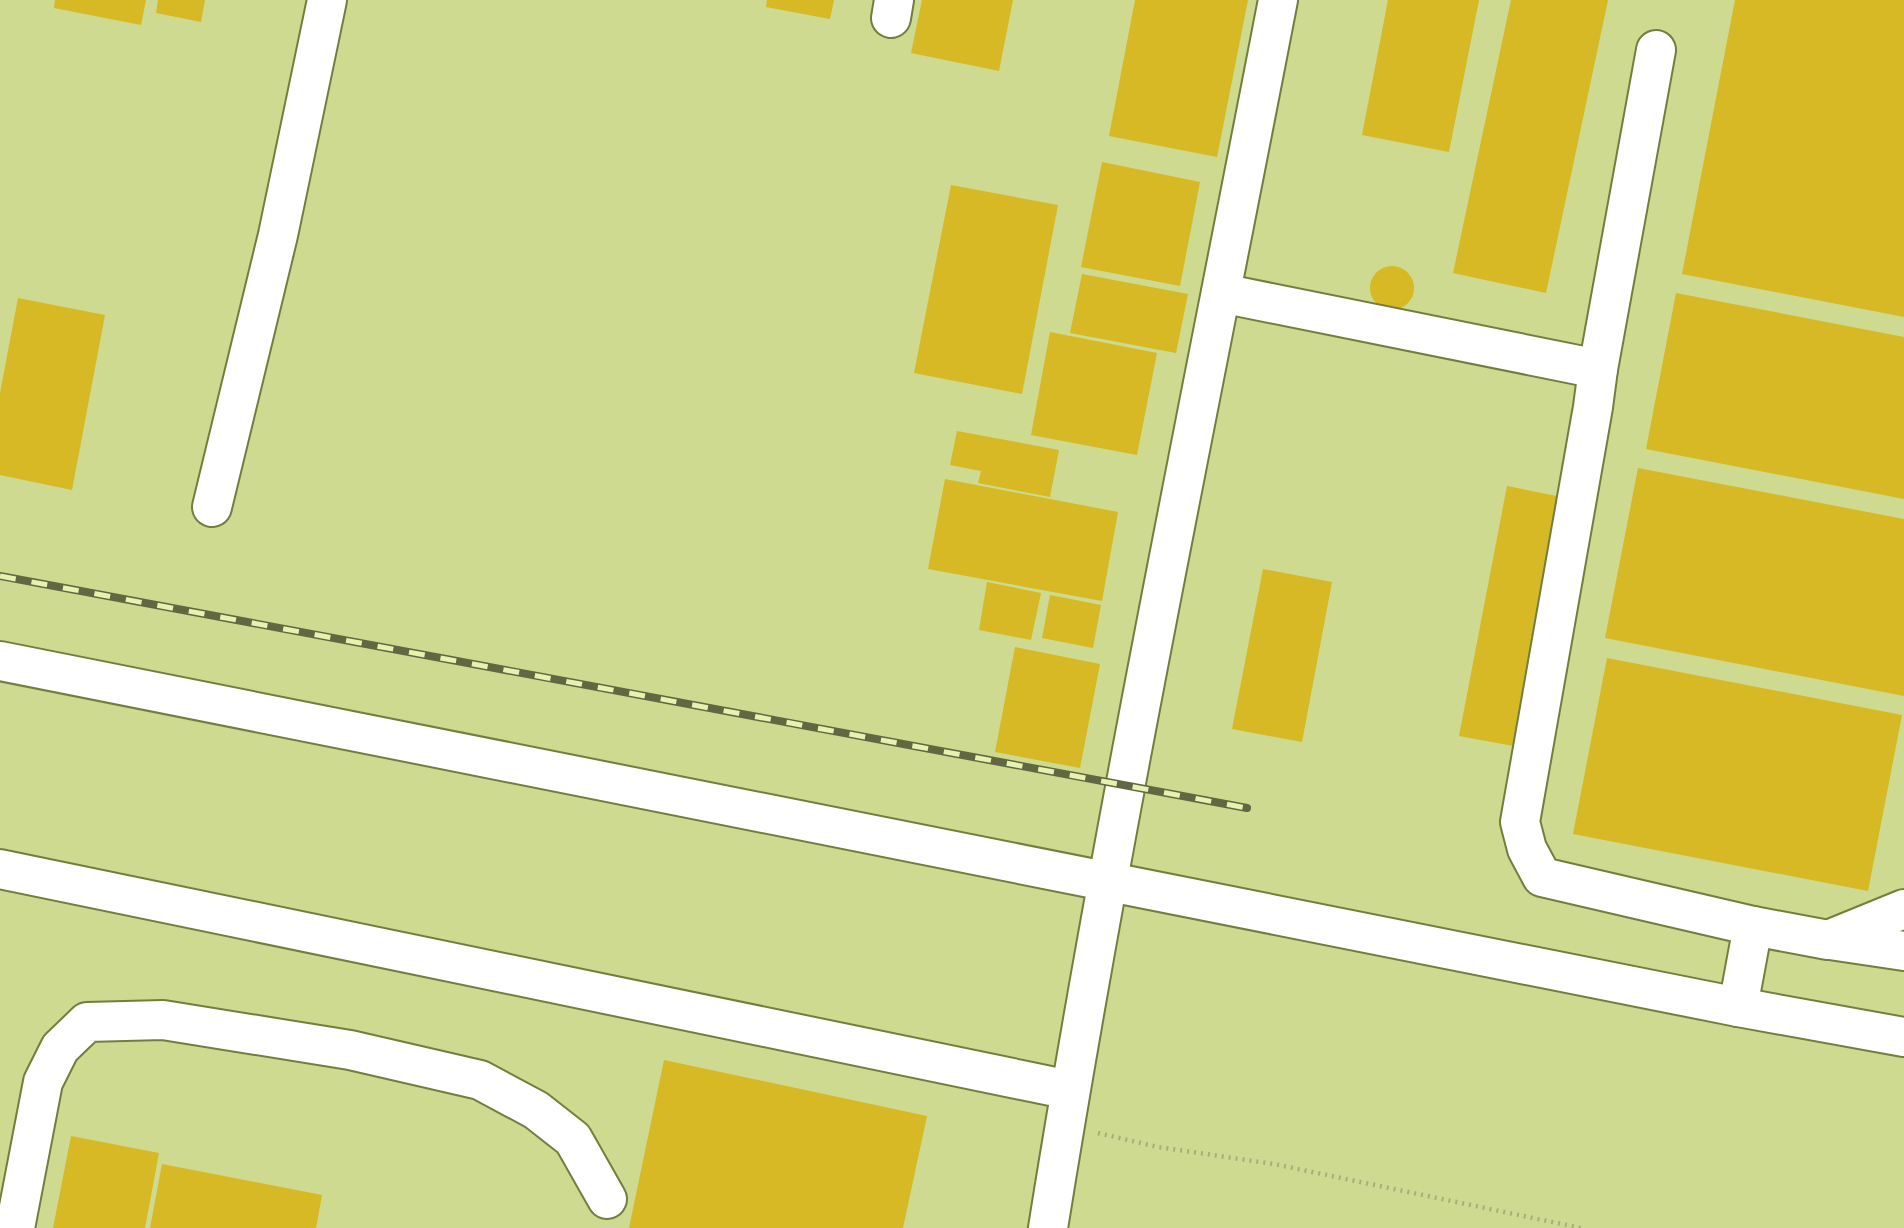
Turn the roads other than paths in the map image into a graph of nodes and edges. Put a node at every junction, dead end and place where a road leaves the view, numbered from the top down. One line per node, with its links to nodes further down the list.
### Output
1 (327, 0): 6 (lane)
2 (1278, 0): 4 (lane)
3 (1656, 50): 5 (lane)
4 (1221, 293): 5 (lane); 9 (lane)
5 (1598, 369): 11 (lane)
6 (212, 508)
7 (0, 660): 9 (lane)
8 (0, 869): 16 (lane)
9 (1108, 883): 14 (lane); 16 (lane)
10 (1904, 909): 12 (lane)
11 (1753, 926): 12 (lane); 14 (lane)
12 (1828, 940): 13 (lane)
13 (1904, 951)
14 (1738, 1007): 15 (lane)
15 (1904, 1037)
16 (1071, 1084): 19 (lane)
17 (607, 1199): 18 (lane)
18 (15, 1228)
19 (1048, 1228)

